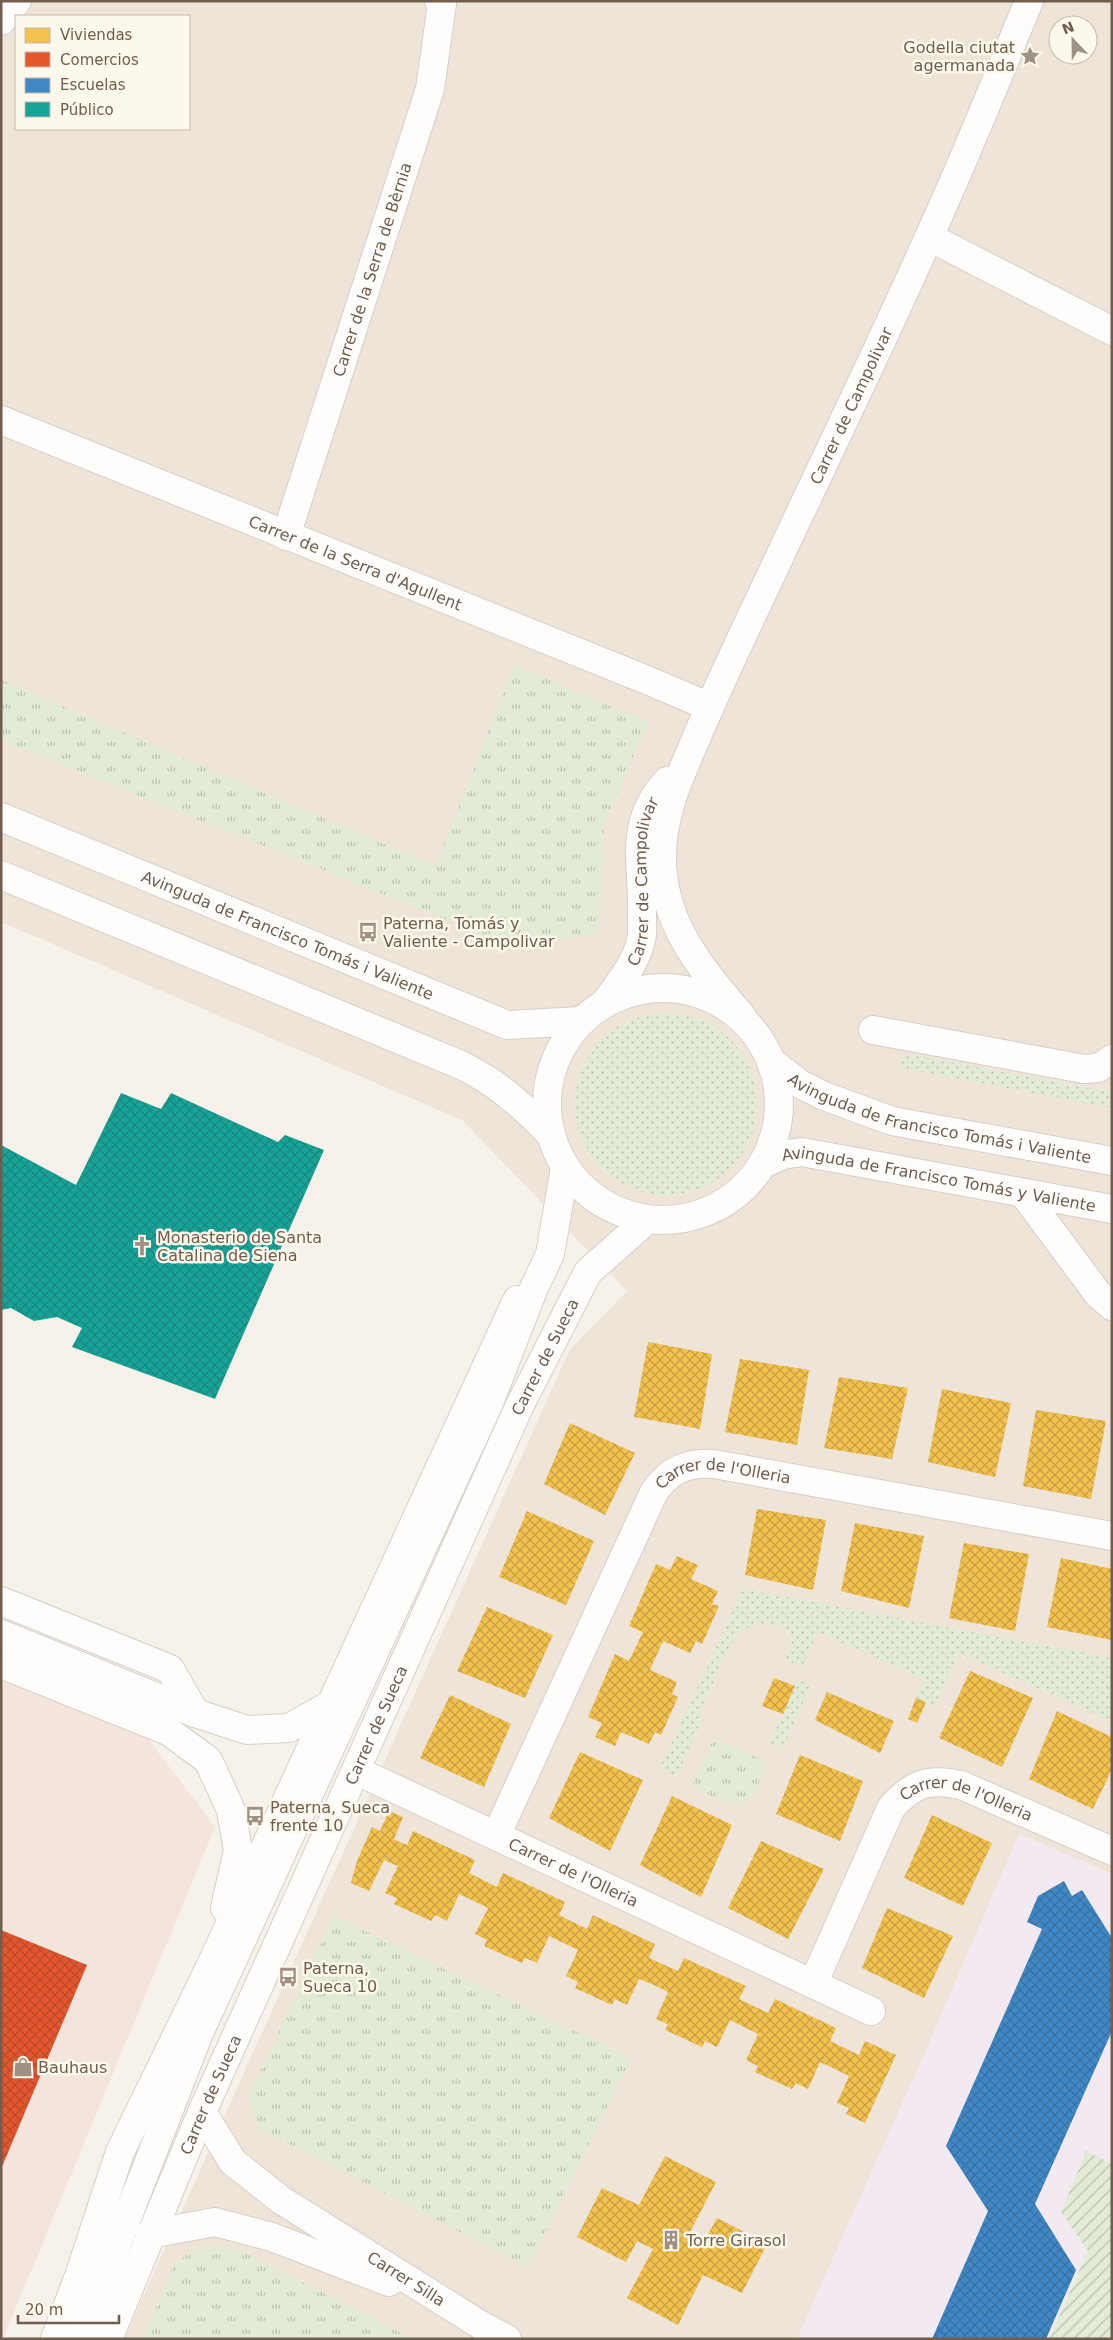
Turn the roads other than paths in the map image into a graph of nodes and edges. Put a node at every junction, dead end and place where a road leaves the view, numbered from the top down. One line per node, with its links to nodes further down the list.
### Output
1 (17, 1): 4 (street)
2 (439, 1): 8 (street, Carrer de la Serra de Bèrnia)
3 (1029, 1): 5 (street, Carrer de Campolivar)
4 (1, 21)
5 (930, 237): 6 (street); 9 (street, Carrer de Campolivar)
6 (1112, 331)
7 (1, 420): 8 (street, Carrer de la Serra d'Agullent)
8 (286, 536): 9 (street, Carrer de la Serra d'Agullent)
9 (710, 707): 10 (street, Carrer de Campolivar)
10 (686, 762): 13 (street, Carrer de Campolivar); 14 (street, Carrer de Campolivar)
11 (1, 817): 15 (street, Avinguda de Francisco Tomás i Valiente)
12 (1, 875): 19 (street)
13 (605, 1003): 14 (street); 15 (street)
14 (743, 1018): 18 (street, Carrer de Campolivar)
15 (581, 1021): 19 (street)
16 (873, 1030): 17 (street)
17 (1112, 1059)
18 (773, 1063): 20 (street, Avinguda de Francisco Tomás i Valiente); 21 (street)
19 (549, 1133): 22 (street)
20 (1112, 1161)
21 (765, 1163): 23 (street, Avinguda de Francisco Tomás y Valiente); 25 (street)
22 (564, 1168): 25 (street); 26 (street, Carrer de Sueca)
23 (1024, 1193): 24 (street, Avinguda de Francisco Tomás y Valiente); 27 (street)
24 (1112, 1209)
25 (646, 1220): 34 (street, Carrer de Sueca)
26 (534, 1288): 32 (street, Carrer de Sueca); 44 (street, Carrer de Sueca)
27 (1112, 1306)
28 (1112, 1536): 35 (street, Carrer de l'Olleria)
29 (1, 1601): 33 (street)
30 (1, 1634): 33 (street)
31 (1, 1664): 37 (street, Carrer de Sueca)
32 (330, 1705): 33 (street); 37 (street, Carrer de Sueca)
33 (195, 1713)
34 (357, 1771): 35 (street, Carrer de l'Olleria); 40 (street, Carrer de Sueca)
35 (496, 1836): 38 (street, Carrer de l'Olleria)
36 (1112, 1851): 38 (street, Carrer de l'Olleria)
37 (212, 1962): 43 (street, Carrer de Sueca)
38 (814, 1984): 39 (street, Carrer de l'Olleria)
39 (871, 2011)
40 (202, 2112): 41 (street, Carrer de Sueca); 42 (street, Carrer Silla)
41 (150, 2234): 42 (street, Carrer Silla); 45 (street, Carrer de Sueca)
42 (446, 2304): 46 (street)
43 (55, 2339)
44 (80, 2339)
45 (108, 2339)
46 (507, 2339)

